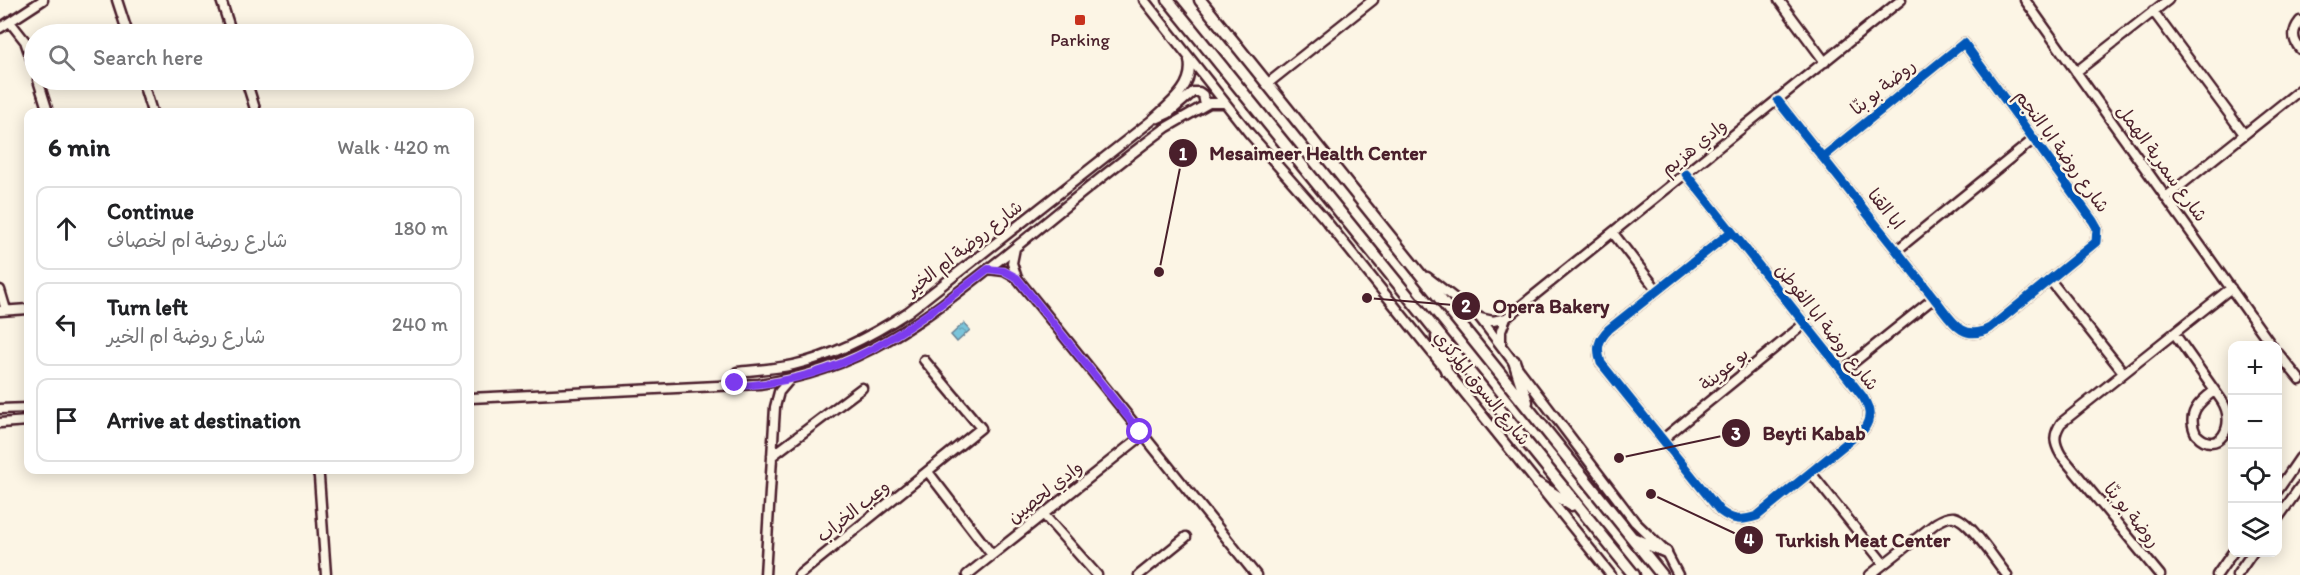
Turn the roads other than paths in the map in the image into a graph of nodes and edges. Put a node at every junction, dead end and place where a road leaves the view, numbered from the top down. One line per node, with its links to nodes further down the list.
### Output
1 (43, 0): 14 (street)
2 (117, 0): 15 (street)
3 (221, 0): 16 (street)
4 (1144, 0): 21 (street, شارع السوق المركزي)
5 (1168, 0): 58 (main road, شارع السوق المركزي)
6 (1200, 0): 24 (main road, شارع السوق المركزي)
7 (1373, 0): 24 (street)
8 (1779, 0): 22 (street)
9 (1901, 0): 22 (street, وادي هزيم)
10 (2025, 0): 23 (street, شارع سمرية الهمل)
11 (2168, 0): 12 (street)
12 (2153, 11): 23 (street); 36 (street)
13 (2300, 21): 20 (street)
14 (10, 22): 17 (street); 18 (street)
15 (125, 24)
16 (229, 24)
17 (0, 28)
18 (24, 40)
19 (1964, 43): 37 (street, شارع روضة ابا النجم); 38 (street, روضة بو بنّا)
20 (2300, 49)
21 (1188, 57): 30 (street, شارع السوق المركزي); 35 (street, شارع روضة ام الخير)
22 (1825, 62): 29 (street, وادي هزيم)
23 (2076, 72): 40 (street, شارع سمرية الهمل)
24 (1267, 84): 46 (main road, شارع السوق المركزي)
25 (41, 90): 32 (street)
26 (145, 90): 33 (street)
27 (249, 90): 34 (street)
28 (2300, 90): 36 (street)
29 (1778, 101): 38 (street, ابا القنا); 39 (street, وادي هزيم)
30 (1225, 103): 31 (street, شارع روضة ام الخير); 66 (street, شارع السوق المركزي)
31 (1205, 105): 35 (street); 43 (street, شارع روضة ام الخير)
32 (47, 108)
33 (151, 108)
34 (255, 108)
35 (1150, 121): 72 (street, شارع روضة ام الخير)
36 (2244, 134): 40 (street)
37 (2034, 139): 44 (street, ابا القنا); 48 (street, شارع روضة ابا النجم)
38 (1823, 157): 44 (street, ابا القنا)
39 (1686, 174): 41 (street, شارع روضة ابا الفوطن); 42 (street, وادي هزيم)
40 (2166, 197): 49 (street, شارع سمرية الهمل)
41 (1731, 232): 51 (street, شارع روضة ابا الفوطن); 57 (street, شارع روضة ابا الفوطن)
42 (1613, 233): 51 (street); 56 (street, وادي هزيم)
43 (1014, 248): 45 (street, شارع روضة ام الخير); 47 (street)
44 (1898, 250): 52 (street, ابا القنا)
45 (988, 269): 47 (street); 69 (street, شارع روضة ام الخير)
46 (1418, 270): 55 (street, شارع السوق المركزي); 78 (main road, شارع السوق المركزي)
47 (1017, 278): 82 (street)
48 (2050, 280): 60 (street, شارع روضة ابا النجم); 68 (street)
49 (2231, 288): 59 (street, روضة بو بنّا); 61 (street, شارع سمرية الهمل)
50 (0, 290): 54 (street)
51 (1657, 290): 83 (street, شارع روضة ابا الفوطن)
52 (1935, 298): 60 (street, ابا القنا); 67 (street)
53 (24, 309): 54 (street)
54 (3, 311)
55 (1480, 318): 56 (street); 62 (street, شارع السوق المركزي)
56 (1506, 318): 62 (street)
57 (1804, 324): 67 (street, شارع روضة ابا الفوطن); 83 (street, بو عوينة)
58 (1436, 333): 66 (main road); 92 (main road, شارع السوق المركزي)
59 (2174, 333): 68 (street, روضة بو بنّا); 74 (street)
60 (1972, 334)
61 (2269, 341)
62 (1501, 345): 65 (street, شارع السوق المركزي)
63 (2282, 359): 70 (street)
64 (924, 360): 86 (street, وعب الخراب)
65 (1514, 361): 78 (main road); 97 (street, شارع السوق المركزي)
66 (1446, 370): 90 (street, شارع السوق المركزي)
67 (1843, 371): 87 (street, شارع روضة ابا الفوطن)
68 (2123, 372): 115 (street, روضة بو بنّا)
69 (790, 380): 71 (street, شارع روضة ام الخير); 76 (street)
70 (2300, 380)
71 (759, 384): 72 (street, شارع روضة ام الخير); 76 (street)
72 (740, 386): 75 (street)
73 (862, 388): 84 (street)
74 (2214, 391): 74 (street)
75 (474, 398)
76 (775, 407): 84 (street)
77 (24, 408): 79 (street)
78 (1529, 408): 95 (main road, شارع السوق المركزي)
79 (0, 409)
80 (24, 421): 81 (street)
81 (0, 423)
82 (1143, 435): 94 (street, وادي لحصين); 108 (street)
83 (1664, 439): 87 (street, شارع روضة ابا الفوطن)
84 (772, 456): 103 (street)
85 (2300, 458): 89 (street)
86 (928, 472): 98 (street); 104 (street, وعب الخراب)
87 (1811, 473): 101 (street)
88 (319, 474): 102 (street)
89 (2282, 483)
90 (1538, 484): 92 (main road); 109 (street, شارع السوق المركزي)
91 (2298, 491): 93 (street)
92 (1578, 509): 110 (main road, شارع السوق المركزي)
93 (2282, 512)
94 (1044, 515): 98 (street, وادي لحصين); 106 (street)
95 (1630, 536): 97 (main road); 111 (main road, شارع السوق المركزي)
96 (1186, 537): 107 (street)
97 (1666, 552): 112 (street, شارع السوق المركزي)
98 (992, 555): 105 (street, وادي لحصين)
99 (2230, 557): 116 (street)
100 (2250, 557): 117 (street)
101 (1884, 564): 113 (street); 114 (street)
102 (326, 575)
103 (765, 575)
104 (799, 575)
105 (967, 575)
106 (1097, 575)
107 (1139, 575)
108 (1256, 575)
109 (1611, 575)
110 (1634, 575)
111 (1662, 575)
112 (1678, 575)
113 (1870, 575)
114 (2007, 575)
115 (2160, 575)
116 (2217, 575)
117 (2237, 575)

